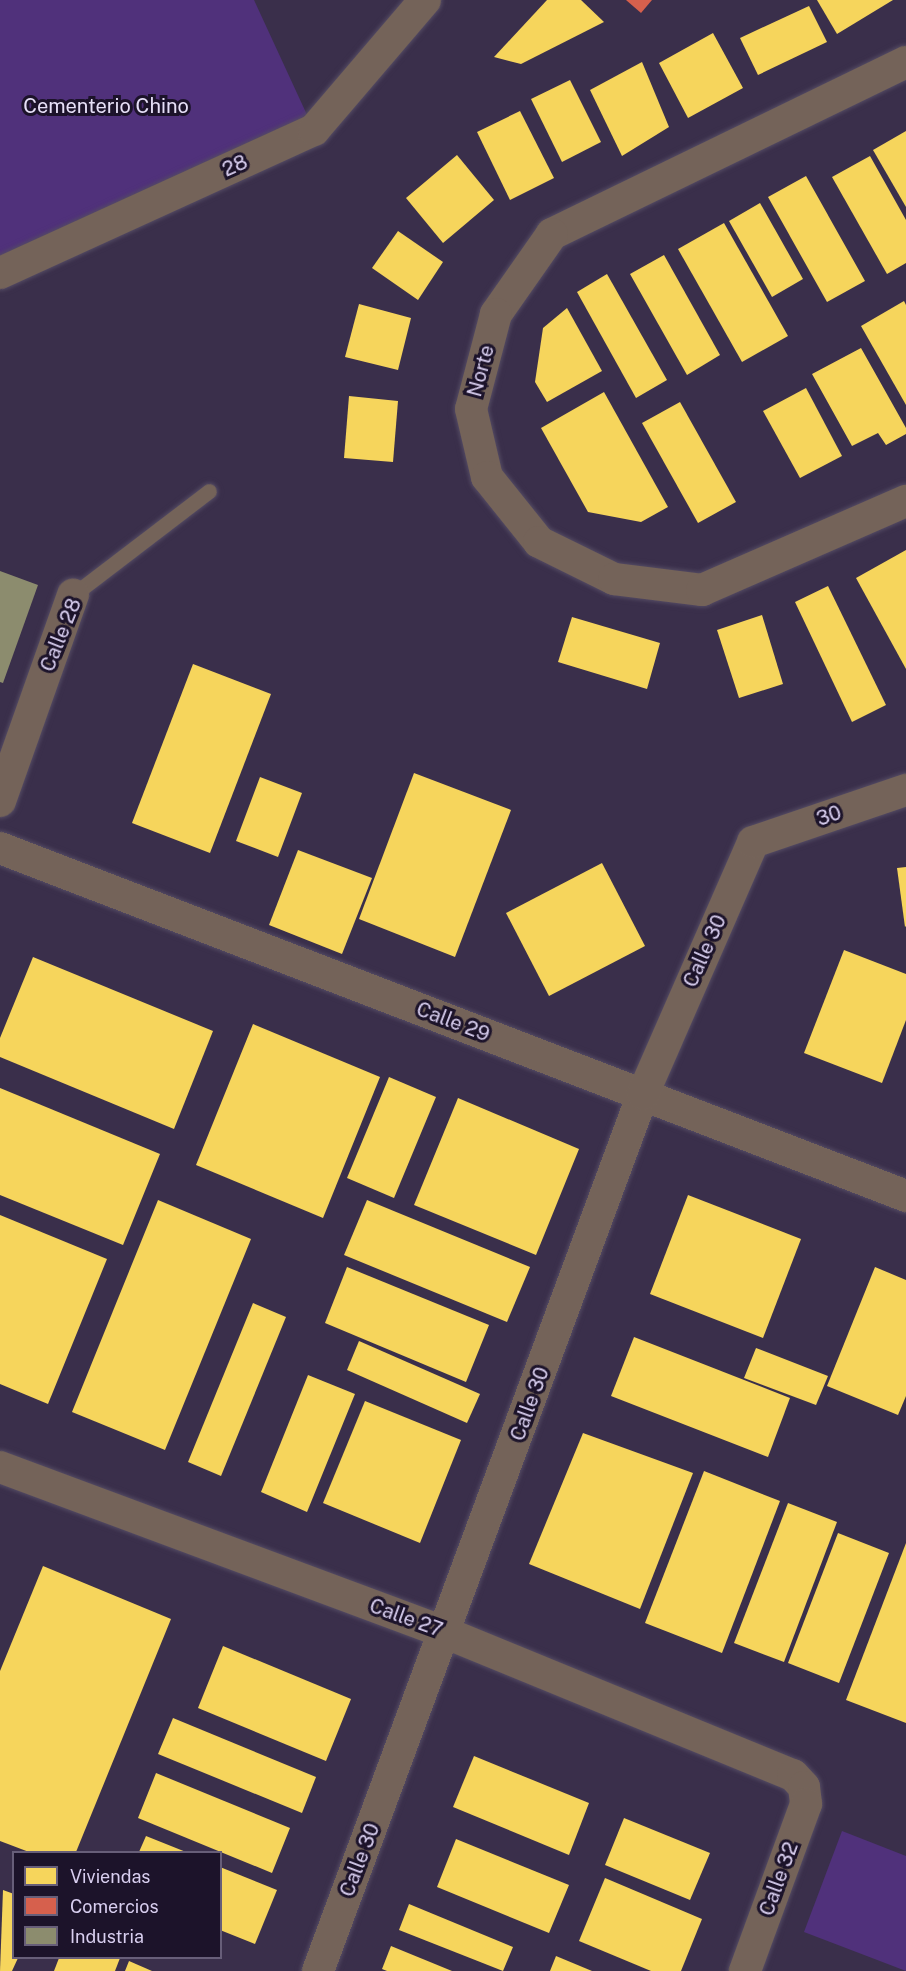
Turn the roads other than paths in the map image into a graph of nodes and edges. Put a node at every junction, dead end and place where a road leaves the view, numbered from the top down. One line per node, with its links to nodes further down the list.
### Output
1 (425, 0): 3 (street, 28)
2 (906, 62): 5 (street, Norte)
3 (0, 273)
4 (209, 491): 6 (lane, Calle 28)
5 (906, 501)
6 (73, 595): 8 (street, Calle 28)
7 (906, 790): 9 (street, 30)
8 (0, 801)
9 (753, 842): 11 (street, Calle 30)
10 (0, 848): 11 (street, Calle 29)
11 (643, 1094): 12 (street, Calle 29); 14 (street, Calle 30)
12 (906, 1196)
13 (0, 1467): 14 (street, Calle 27)
14 (446, 1633): 15 (street, Calle 27); 16 (street, Calle 30)
15 (804, 1787): 17 (street, Calle 32)
16 (318, 1971)
17 (745, 1971)

